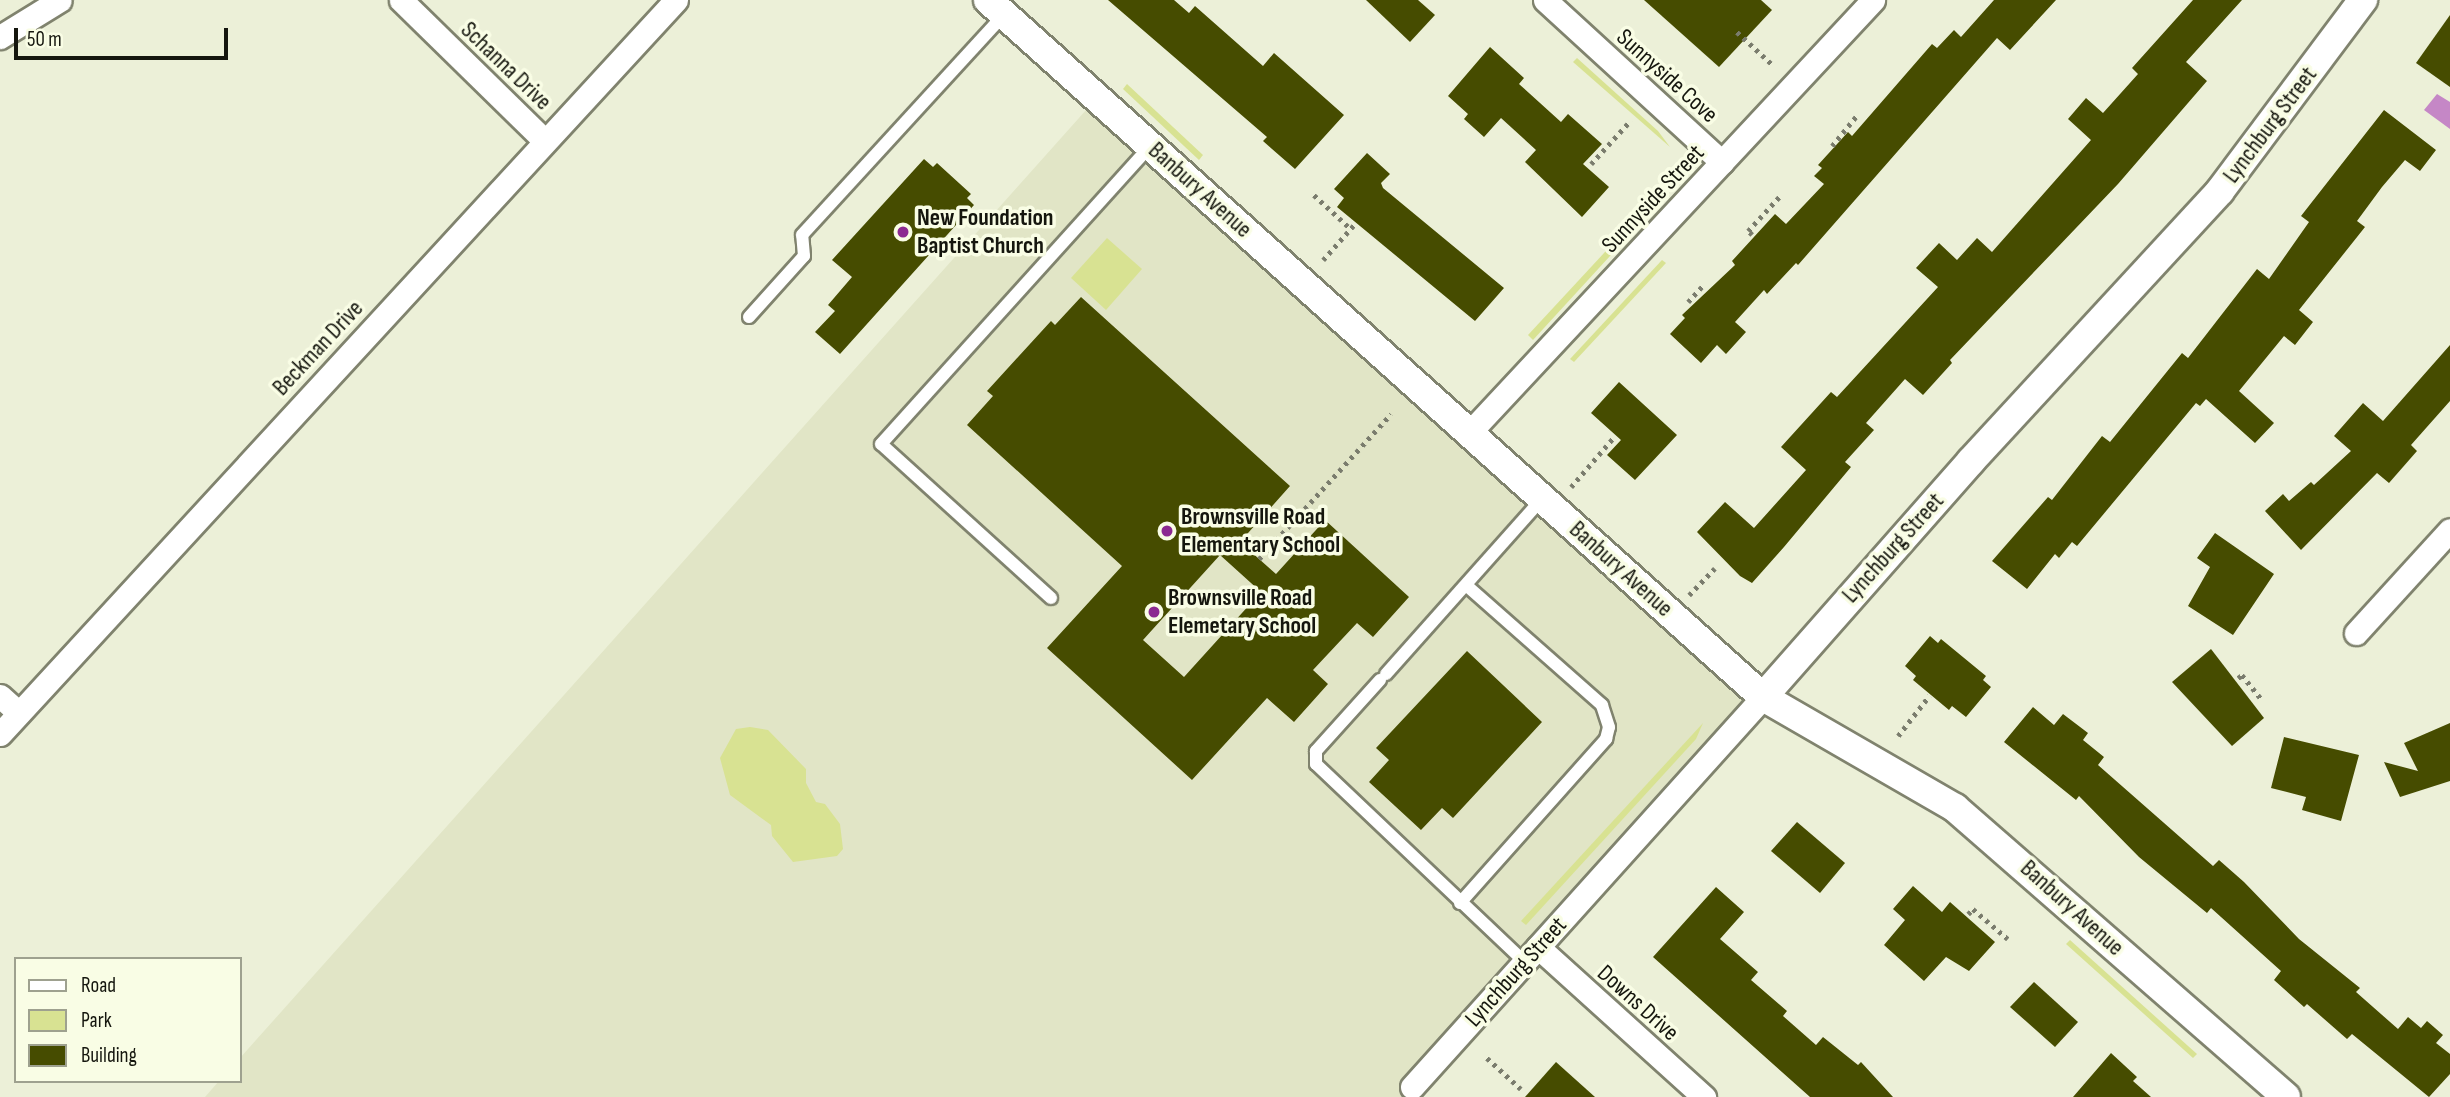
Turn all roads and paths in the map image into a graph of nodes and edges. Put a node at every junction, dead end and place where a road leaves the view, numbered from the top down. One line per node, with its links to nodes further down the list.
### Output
1 (60, 0): 9 (street)
2 (401, 0): 13 (street, Schanna Drive)
3 (676, 0): 13 (street, Beckman Drive)
4 (1545, 0): 16 (street, Sunnyside Cove)
5 (1873, 0): 16 (street, Sunnyside Street)
6 (2363, 0): 40 (street, Lynchburg Street)
7 (995, 8): 14 (street, Banbury Avenue); 24 (lane)
8 (1737, 32): 10 (path)
9 (0, 37)
10 (1774, 66)
11 (1858, 114): 15 (path)
12 (1631, 120): 17 (path)
13 (544, 140): 42 (street, Beckman Drive)
14 (1151, 145): 26 (street, Banbury Avenue); 35 (lane)
15 (1832, 146)
16 (1722, 162): 26 (street, Sunnyside Street)
17 (1591, 164)
18 (1314, 195): 21 (path)
19 (1779, 197): 20 (path)
20 (1752, 235)
21 (1323, 260)
22 (1704, 284): 23 (path)
23 (1688, 302)
24 (749, 317)
25 (1391, 414): 31 (path)
26 (1470, 432): 29 (street, Banbury Avenue)
27 (1614, 437): 28 (path)
28 (1571, 487)
29 (1543, 498): 33 (lane); 40 (street, Banbury Avenue)
30 (2450, 530): 36 (street)
31 (1259, 559)
32 (1715, 568): 34 (path)
33 (1466, 585): 45 (lane); 45 (lane)
34 (1689, 596)
35 (1051, 598)
36 (2356, 633)
37 (2238, 678): 41 (path)
38 (0, 696): 42 (street)
39 (1929, 696): 44 (path)
40 (1763, 697): 48 (street, Lynchburg Street); 53 (street, Banbury Avenue)
41 (2263, 701)
42 (19, 713): 43 (street, Beckman Drive)
43 (0, 734)
44 (1898, 736)
45 (1460, 903): 48 (lane)
46 (1968, 914): 47 (path)
47 (2008, 939)
48 (1532, 954): 50 (street, Lynchburg Street); 52 (street, Downs Drive)
49 (1487, 1058): 51 (path)
50 (1412, 1087)
51 (1521, 1089)
52 (1703, 1097)
53 (2286, 1097)

